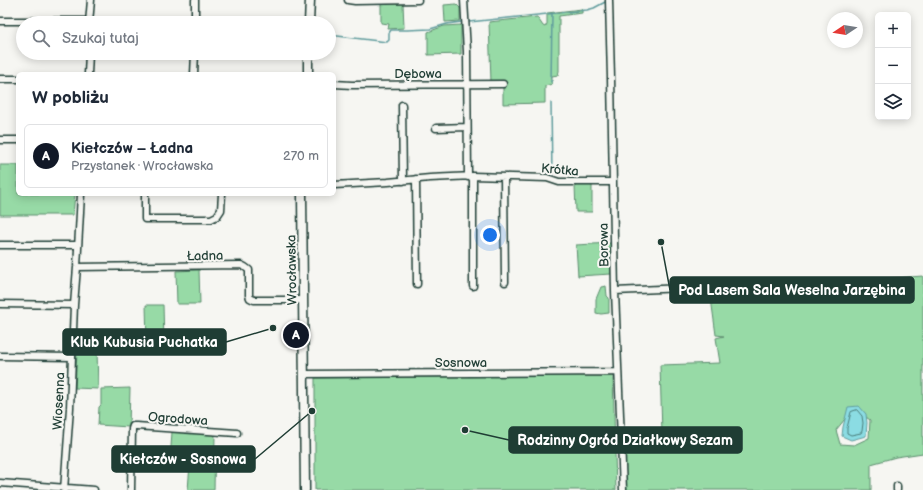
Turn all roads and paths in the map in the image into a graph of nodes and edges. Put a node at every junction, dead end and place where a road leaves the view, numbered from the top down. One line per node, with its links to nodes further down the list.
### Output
1 (91, 0): 8 (street)
2 (196, 0): 9 (street)
3 (310, 0): 10 (street)
4 (348, 0): 5 (street)
5 (418, 0)
6 (464, 0): 22 (street)
7 (609, 0): 33 (street, Borowa)
8 (90, 16)
9 (195, 16)
10 (309, 16)
11 (0, 20): 12 (street)
12 (16, 20)
13 (89, 60): 16 (street)
14 (195, 60): 17 (street)
15 (308, 60): 18 (street)
16 (88, 72)
17 (194, 72)
18 (308, 72)
19 (0, 79): 20 (street)
20 (16, 79)
21 (336, 84): 22 (street, Dębowa)
22 (468, 84): 23 (street, Dębowa); 25 (street)
23 (502, 84)
24 (402, 105): 32 (street)
25 (467, 127): 26 (street); 29 (street)
26 (436, 128)
27 (0, 140): 28 (street)
28 (16, 140)
29 (470, 176): 30 (street, Krótka); 31 (street, Krótka); 44 (street)
30 (504, 177): 33 (street, Krótka); 42 (street)
31 (416, 179): 32 (street, Krótka); 43 (street)
32 (403, 181): 34 (street, Krótka)
33 (613, 182): 46 (street, Borowa)
34 (336, 185)
35 (81, 196): 40 (street, Wiosenna)
36 (145, 196): 37 (street)
37 (222, 196)
38 (302, 196): 47 (street, Wrocławska)
39 (0, 245): 40 (street)
40 (78, 245): 41 (street, Wiosenna)
41 (77, 267): 47 (street, Ładna); 49 (street, Wiosenna)
42 (505, 282)
43 (417, 284)
44 (473, 286)
45 (705, 287): 46 (street)
46 (615, 291): 54 (street, Borowa)
47 (303, 300): 55 (street, Wrocławska)
48 (0, 304): 49 (street)
49 (74, 305): 51 (street, Wiosenna)
50 (196, 346): 51 (street)
51 (72, 347): 53 (street, Wiosenna)
52 (0, 356): 53 (street)
53 (72, 357): 58 (street, Wiosenna)
54 (618, 372): 55 (street, Sosnowa); 62 (street, Borowa)
55 (304, 374): 61 (street, Wrocławska)
56 (237, 433): 60 (street, Ogrodowa)
57 (0, 483): 58 (street)
58 (64, 489): 59 (street)
59 (94, 490)
60 (131, 490)
61 (305, 490)
62 (623, 490)

